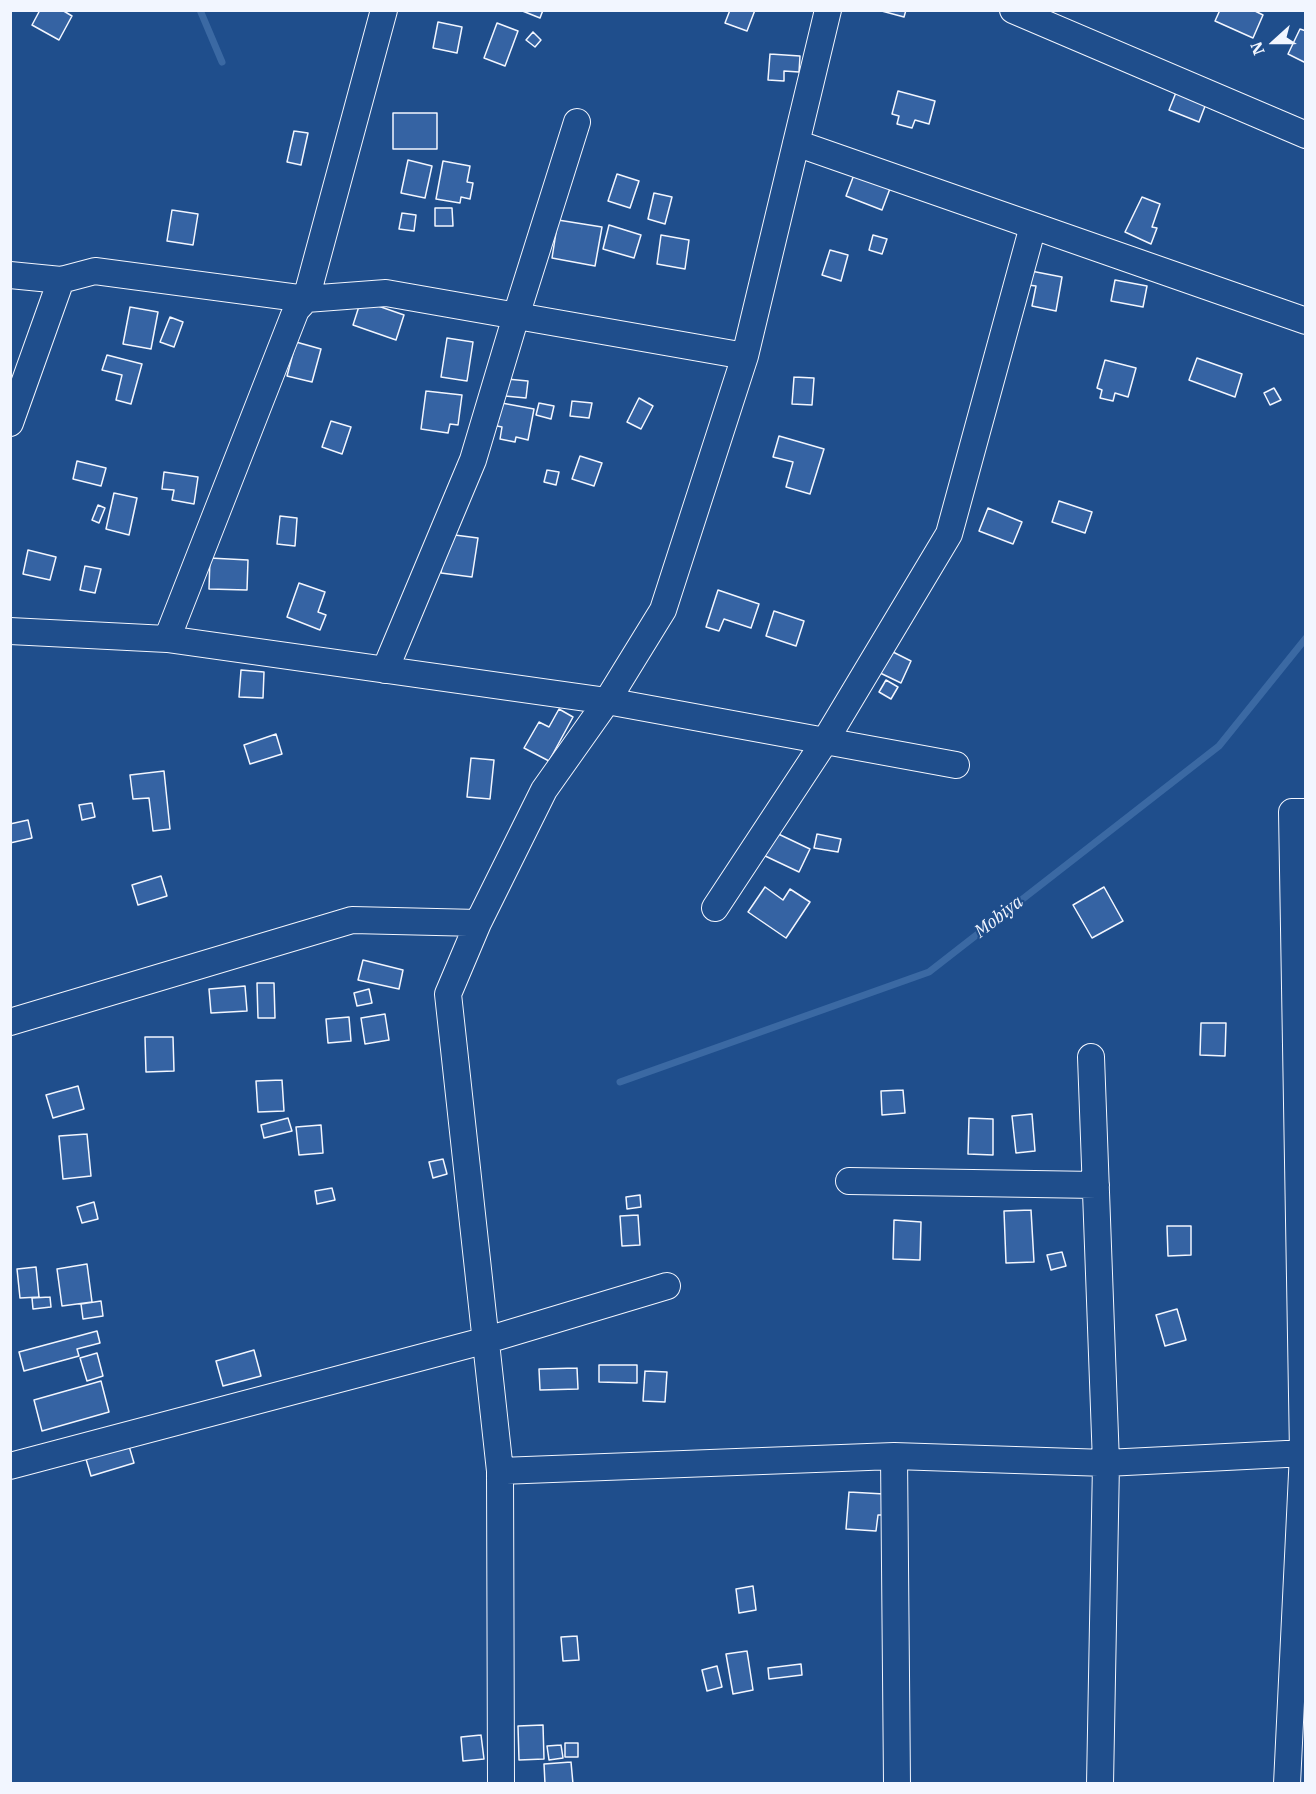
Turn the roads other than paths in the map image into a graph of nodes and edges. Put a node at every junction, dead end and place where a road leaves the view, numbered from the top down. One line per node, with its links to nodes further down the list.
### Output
1 (384, 10): 10 (street)
2 (828, 10): 6 (street)
3 (1013, 10): 5 (street)
4 (577, 122): 11 (street)
5 (1305, 135)
6 (796, 143): 7 (street); 13 (street)
7 (1033, 226): 12 (street); 19 (street)
8 (10, 275): 9 (street)
9 (62, 280): 10 (street); 14 (street)
10 (306, 298): 11 (street); 16 (street)
11 (516, 316): 13 (street); 17 (street)
12 (1305, 321)
13 (745, 356): 18 (street)
14 (10, 423)
15 (10, 630): 16 (street)
16 (167, 639): 17 (street)
17 (385, 670): 18 (street)
18 (608, 701): 19 (street); 23 (street)
19 (825, 741): 20 (street); 22 (street)
20 (956, 765)
21 (1305, 812): 30 (street)
22 (715, 908)
23 (478, 923): 24 (street); 29 (street)
24 (10, 1022)
25 (1091, 1057): 27 (street)
26 (849, 1181): 27 (street)
27 (1096, 1185): 32 (street)
28 (667, 1286): 29 (street)
29 (487, 1340): 33 (street); 34 (street)
30 (1304, 1453): 32 (street); 38 (street)
31 (894, 1456): 32 (street); 34 (street); 36 (street)
32 (1106, 1463): 37 (street)
33 (10, 1466)
34 (500, 1471): 35 (street)
35 (501, 1784)
36 (897, 1784)
37 (1100, 1784)
38 (1287, 1784)

